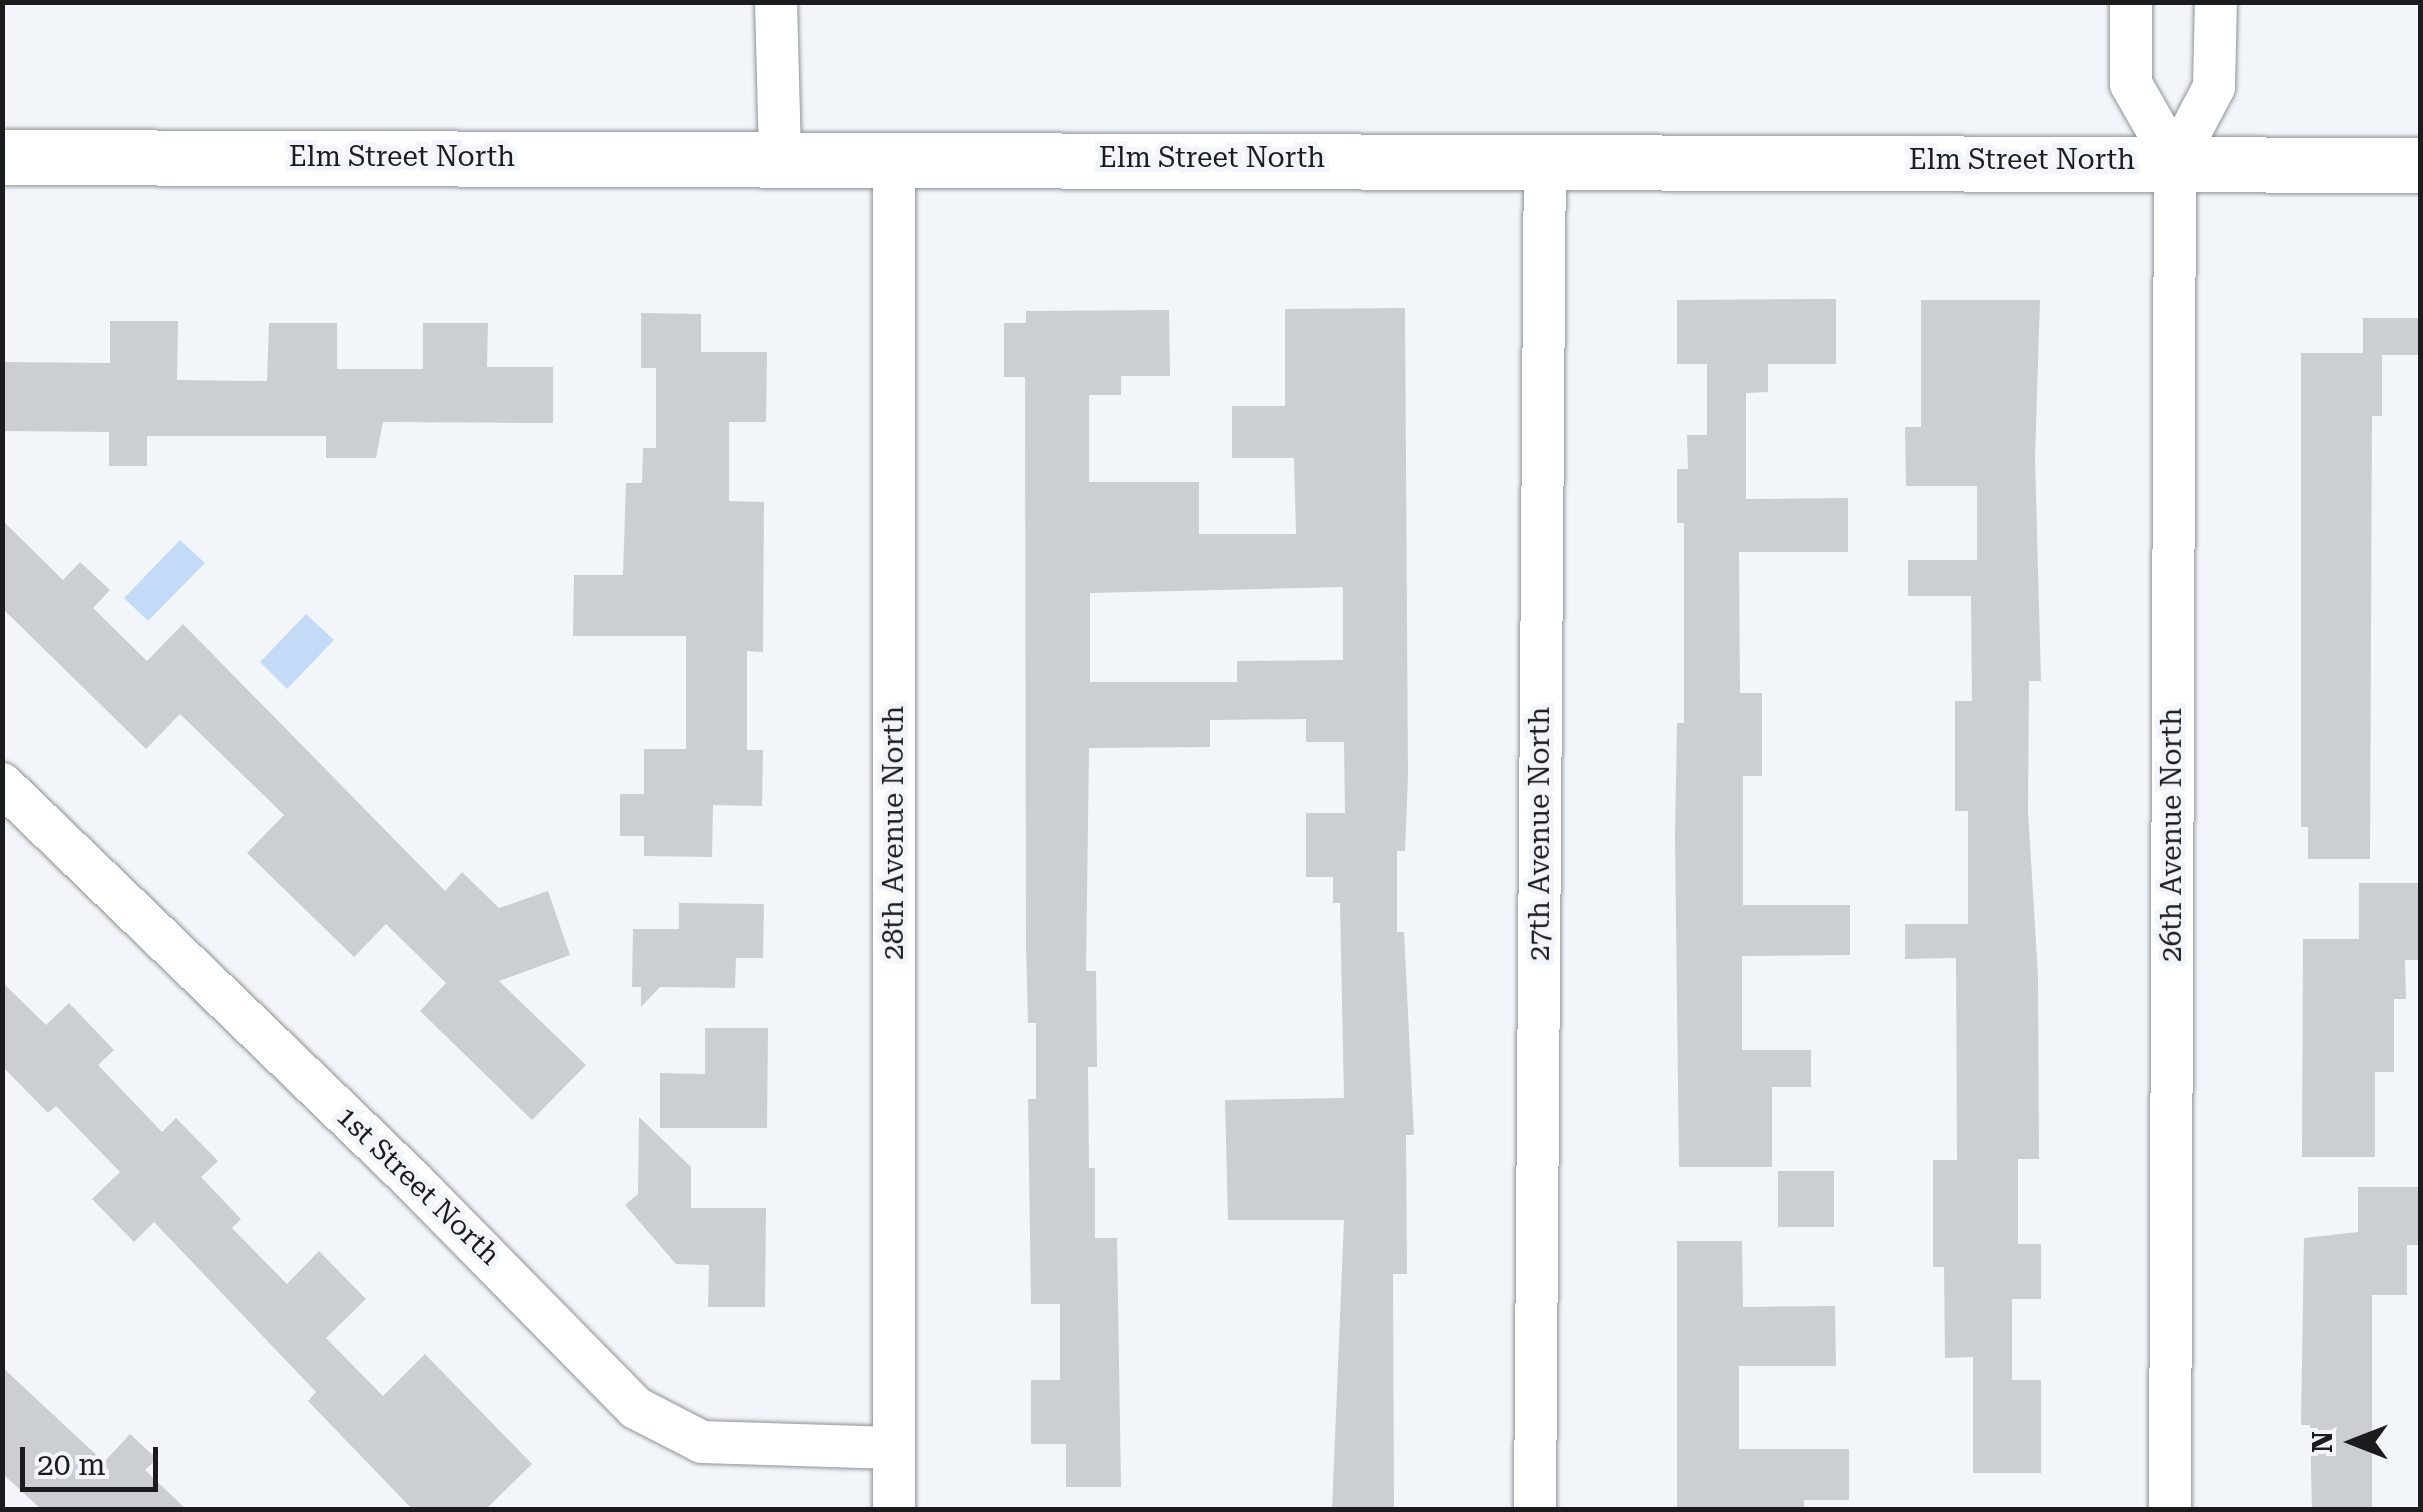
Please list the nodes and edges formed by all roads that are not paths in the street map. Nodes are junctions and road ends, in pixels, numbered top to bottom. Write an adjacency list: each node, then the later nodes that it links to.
1 (776, 2): 4 (street)
2 (2131, 2): 8 (street)
3 (2216, 2): 8 (street)
4 (780, 156): 5 (street, Elm Street North); 6 (street, Elm Street North)
5 (894, 156): 7 (street, Elm Street North); 11 (street, 28th Avenue North)
6 (2, 157)
7 (1545, 159): 8 (street, Elm Street North); 13 (street, 27th Avenue North)
8 (2175, 161): 9 (street, Elm Street North); 14 (street, 26th Avenue North)
9 (2420, 165)
10 (2, 784): 11 (street, 1st Street North)
11 (894, 1448): 12 (street, 28th Avenue North)
12 (894, 1510)
13 (1535, 1510)
14 (2170, 1510)

